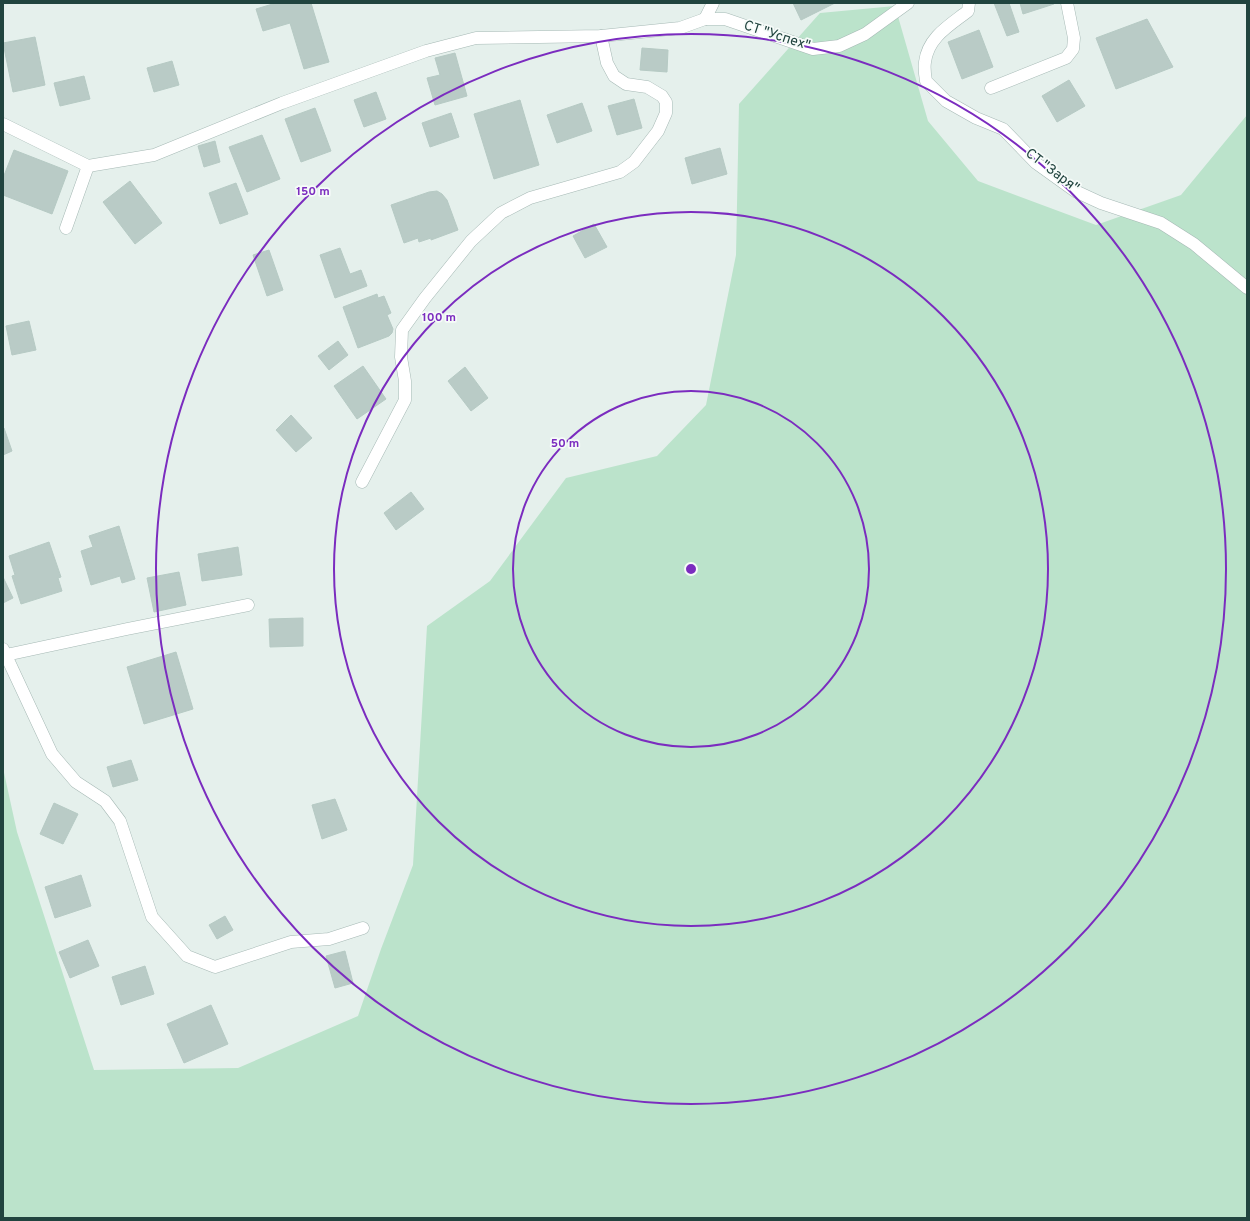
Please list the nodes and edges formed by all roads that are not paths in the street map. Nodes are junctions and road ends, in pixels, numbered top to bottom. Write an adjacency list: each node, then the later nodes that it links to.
1 (713, 3): 5 (street)
2 (908, 3): 5 (street, СТ "Успех")
3 (969, 3): 11 (street, СТ "Заря")
4 (1066, 3): 7 (street)
5 (704, 19): 6 (street, СТ "Успех")
6 (601, 36): 9 (street, СТ "Успех"); 12 (street)
7 (990, 88)
8 (3, 124): 9 (street)
9 (88, 166): 10 (street)
10 (66, 228)
11 (1247, 288)
12 (362, 482)
13 (248, 605): 14 (street)
14 (5, 652): 15 (street)
15 (363, 928)

